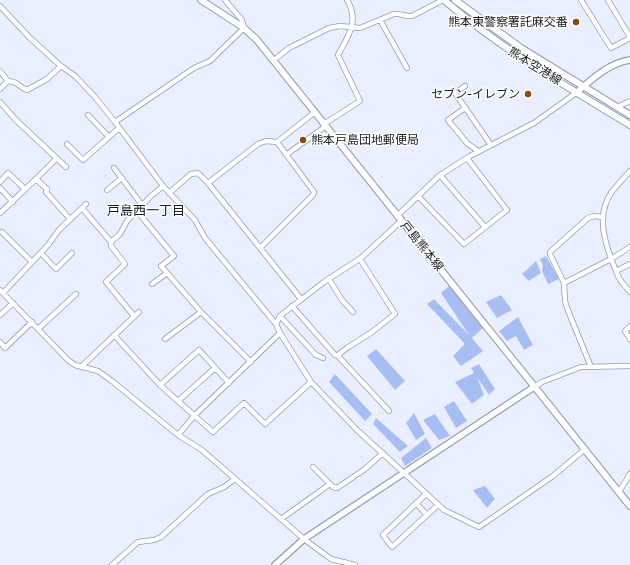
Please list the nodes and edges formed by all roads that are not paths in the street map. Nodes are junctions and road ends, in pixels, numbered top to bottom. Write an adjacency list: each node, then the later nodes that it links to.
1 (201, 0): 11 (main road, 戸島熊本線)
2 (225, 0): 11 (street)
3 (347, 0): 10 (street)
4 (444, 0): 9 (street); 22 (main road, 熊本空港線)
5 (455, 0): 20 (main road, 熊本空港線)
6 (581, 0): 12 (street)
7 (608, 0): 12 (street)
8 (0, 6): 15 (street)
9 (380, 20): 10 (street); 16 (street)
10 (352, 27): 13 (street); 31 (street)
11 (244, 28): 13 (main road, 戸島熊本線); 30 (street)
12 (630, 37)
13 (274, 60): 27 (main road, 戸島熊本線)
14 (630, 60): 20 (street)
15 (61, 66): 18 (street); 30 (street)
16 (407, 68)
17 (0, 71): 18 (street)
18 (8, 81): 21 (street)
19 (465, 86): 26 (street)
20 (583, 86): 22 (street); 25 (main road, 熊本空港線)
21 (0, 89)
22 (576, 93): 32 (main road, 熊本空港線); 37 (street)
23 (630, 101): 25 (street)
24 (0, 102): 40 (street)
25 (617, 107): 28 (main road, 熊本空港線)
26 (465, 108): 37 (street); 38 (street)
27 (315, 112): 31 (main road, 戸島熊本線); 35 (street)
28 (630, 115)
29 (88, 116): 34 (street)
30 (115, 122): 33 (street)
31 (325, 125): 39 (street); 62 (main road, 戸島熊本線)
32 (630, 125)
33 (119, 128): 34 (street); 50 (street)
34 (109, 137): 36 (street)
35 (277, 142): 39 (street); 49 (street)
36 (67, 144)
37 (491, 145): 38 (street)
38 (478, 152): 41 (street)
39 (286, 155): 70 (street)
40 (56, 158): 42 (street); 47 (street)
41 (467, 158): 45 (street); 66 (street)
42 (66, 167)
43 (114, 168): 46 (street)
44 (630, 171): 63 (street)
45 (440, 175): 55 (street); 66 (street)
46 (122, 178): 53 (street); 58 (street)
47 (36, 179): 52 (street); 64 (street)
48 (0, 182): 52 (street)
49 (208, 183): 54 (street); 70 (street)
50 (163, 186): 54 (street); 58 (street)
51 (0, 188): 56 (street)
52 (25, 189): 56 (street)
53 (106, 190)
54 (169, 193): 95 (street)
55 (418, 196): 62 (street); 66 (street)
56 (13, 202): 61 (street)
57 (86, 204): 59 (street)
58 (142, 205): 60 (street)
59 (82, 208): 64 (street); 68 (street)
60 (137, 211): 68 (street); 78 (street)
61 (0, 213)
62 (397, 216): 65 (main road, 戸島熊本線)
63 (603, 217): 73 (street); 80 (street)
64 (70, 219): 71 (street)
65 (401, 221): 74 (street); 113 (main road, 戸島熊本線)
66 (486, 227)
67 (2, 232): 75 (street)
68 (111, 242): 92 (street)
69 (630, 247): 73 (street)
70 (260, 248): 85 (street)
71 (41, 253): 72 (street); 75 (street)
72 (72, 253)
73 (611, 258): 77 (street); 80 (street)
74 (360, 259): 79 (street); 103 (street)
75 (32, 262): 82 (street)
76 (630, 264): 77 (street)
77 (616, 271): 83 (street)
78 (167, 273): 81 (street); 89 (street)
79 (329, 279): 85 (street); 90 (street)
80 (564, 283): 108 (street)
81 (152, 284)
82 (1, 291): 86 (street)
83 (630, 292)
84 (76, 294): 97 (street)
85 (301, 299): 87 (street)
86 (12, 303): 91 (street); 94 (street)
87 (292, 306): 93 (street); 103 (street)
88 (139, 312): 92 (street)
89 (201, 312): 100 (street); 105 (street)
90 (353, 312)
91 (0, 315)
92 (134, 316): 99 (street)
93 (280, 316): 95 (street); 104 (street)
94 (32, 322): 97 (street); 102 (street)
95 (276, 324): 98 (street)
96 (630, 326): 101 (street)
97 (38, 329): 107 (street)
98 (280, 333): 105 (street); 110 (street)
99 (114, 335): 107 (street); 112 (street)
100 (165, 339)
101 (630, 339)
102 (0, 342)
103 (339, 356): 115 (street)
104 (323, 358)
105 (251, 362): 111 (street)
106 (630, 366): 108 (street)
107 (81, 367): 117 (street)
108 (591, 367): 113 (street)
109 (215, 368): 111 (street); 112 (street); 114 (street)
110 (311, 382): 116 (street); 119 (street)
111 (229, 383): 116 (street)
112 (160, 385): 114 (street)
113 (534, 387): 118 (main road, 戸島熊本線); 121 (street)
114 (178, 401): 116 (street)
115 (389, 411)
116 (195, 415): 117 (street)
117 (178, 435): 123 (street)
118 (585, 449): 125 (main road, 戸島熊本線); 128 (street)
119 (383, 453): 121 (street); 124 (street)
120 (313, 467): 124 (street)
121 (404, 473): 126 (street); 132 (street)
122 (630, 474): 125 (street)
123 (235, 479): 131 (street); 133 (street)
124 (330, 484): 131 (street)
125 (619, 492): 129 (main road, 戸島熊本線)
126 (426, 494): 127 (street); 128 (street)
127 (416, 504): 130 (street); 130 (street)
128 (438, 505): 130 (street)
129 (630, 506)
130 (427, 516)
131 (281, 519): 132 (street)
132 (304, 539): 134 (street); 135 (street)
133 (112, 565)
134 (275, 565)
135 (355, 565)

